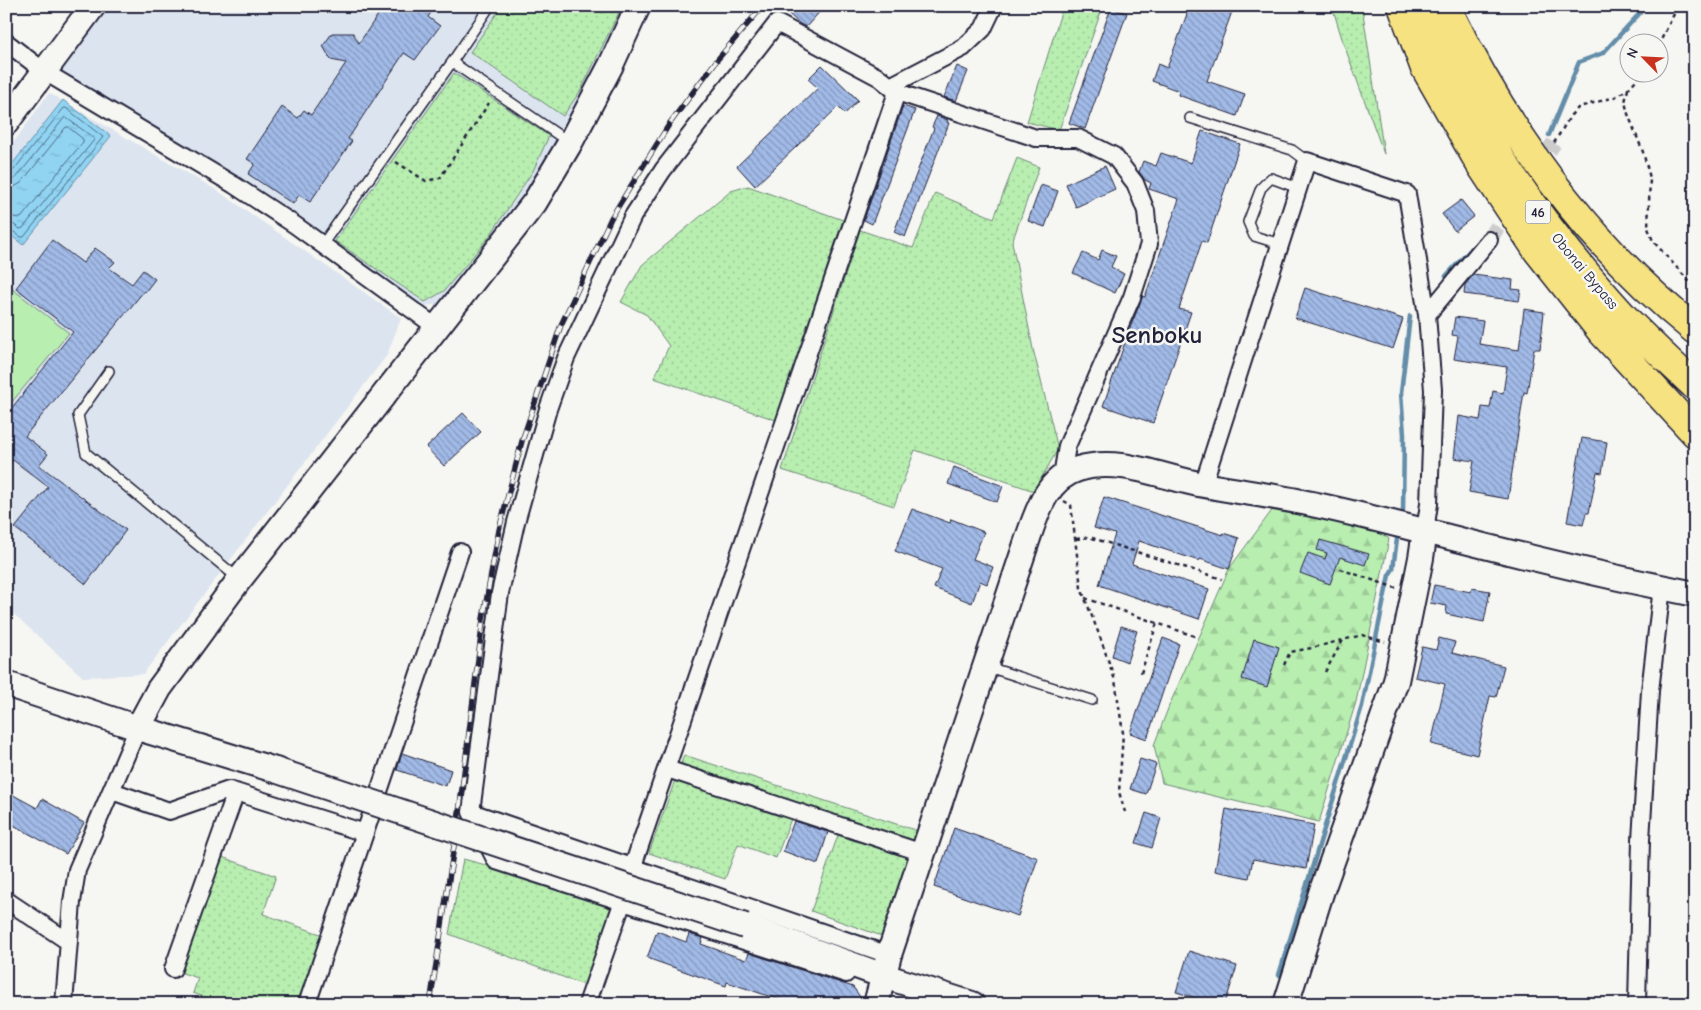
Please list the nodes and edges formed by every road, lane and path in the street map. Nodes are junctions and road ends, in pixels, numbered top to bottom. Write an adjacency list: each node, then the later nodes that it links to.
1 (93, 6): 12 (street)
2 (490, 6): 11 (lane)
3 (638, 6): 19 (street)
4 (994, 6): 14 (street)
5 (1402, 6): 33 (highway)
6 (1430, 6): 32 (highway, Obonai Bypass / 46)
7 (1446, 6): 30 (highway)
8 (1678, 6): 9 (path)
9 (1665, 32)
10 (6, 42): 12 (street)
11 (452, 62): 16 (lane); 21 (lane)
12 (46, 72): 18 (street); 26 (street)
13 (1634, 82): 15 (path)
14 (893, 89): 34 (street); 57 (street); 60 (street)
15 (1628, 89): 20 (path); 27 (path)
16 (495, 93): 19 (lane); 21 (path)
17 (1190, 118): 22 (lane)
18 (6, 123)
19 (570, 143): 29 (street)
20 (1554, 143)
21 (386, 155): 26 (lane)
22 (1307, 161): 23 (street); 28 (street)
23 (1298, 188): 25 (street); 25 (lane)
24 (1489, 240): 28 (street)
25 (1280, 244): 35 (street)
26 (322, 245): 29 (street)
27 (1695, 288)
28 (1427, 316): 36 (street)
29 (436, 328): 41 (street)
30 (1695, 330)
31 (109, 371): 41 (lane)
32 (1695, 386)
33 (1695, 433)
34 (1055, 484): 35 (street); 37 (path); 51 (street)
35 (1203, 485): 36 (street)
36 (1425, 531): 42 (street); 74 (street)
37 (1076, 539): 40 (path); 45 (path)
38 (460, 552): 62 (street)
39 (1340, 569): 43 (path)
40 (1222, 579)
41 (239, 580): 56 (street)
42 (1662, 587): 44 (street); 75 (street)
43 (1400, 590)
44 (1695, 594)
45 (1085, 598): 46 (path); 61 (path)
46 (1157, 623): 47 (path); 53 (path)
47 (1197, 637)
48 (1343, 640): 49 (path); 50 (path); 52 (path)
49 (1386, 643)
50 (1284, 665)
51 (985, 666): 55 (lane); 63 (street)
52 (1325, 672)
53 (1141, 673)
54 (6, 684): 56 (street)
55 (1092, 700)
56 (138, 728): 58 (street); 69 (street, bridge)
57 (667, 769): 63 (street); 64 (street)
58 (112, 791): 59 (street); 67 (street)
59 (236, 792): 62 (street); 68 (street)
60 (471, 812): 64 (street); 66 (street)
61 (1125, 812)
62 (365, 833): 71 (street)
63 (923, 854): 69 (street)
64 (633, 866): 69 (street)
65 (6, 900): 67 (street)
66 (623, 901): 69 (street); 72 (street)
67 (69, 942): 70 (street)
68 (173, 969)
69 (883, 980): 73 (street)
70 (64, 1004)
71 (307, 1004)
72 (587, 1004)
73 (972, 1004)
74 (1286, 1004)
75 (1637, 1004)

